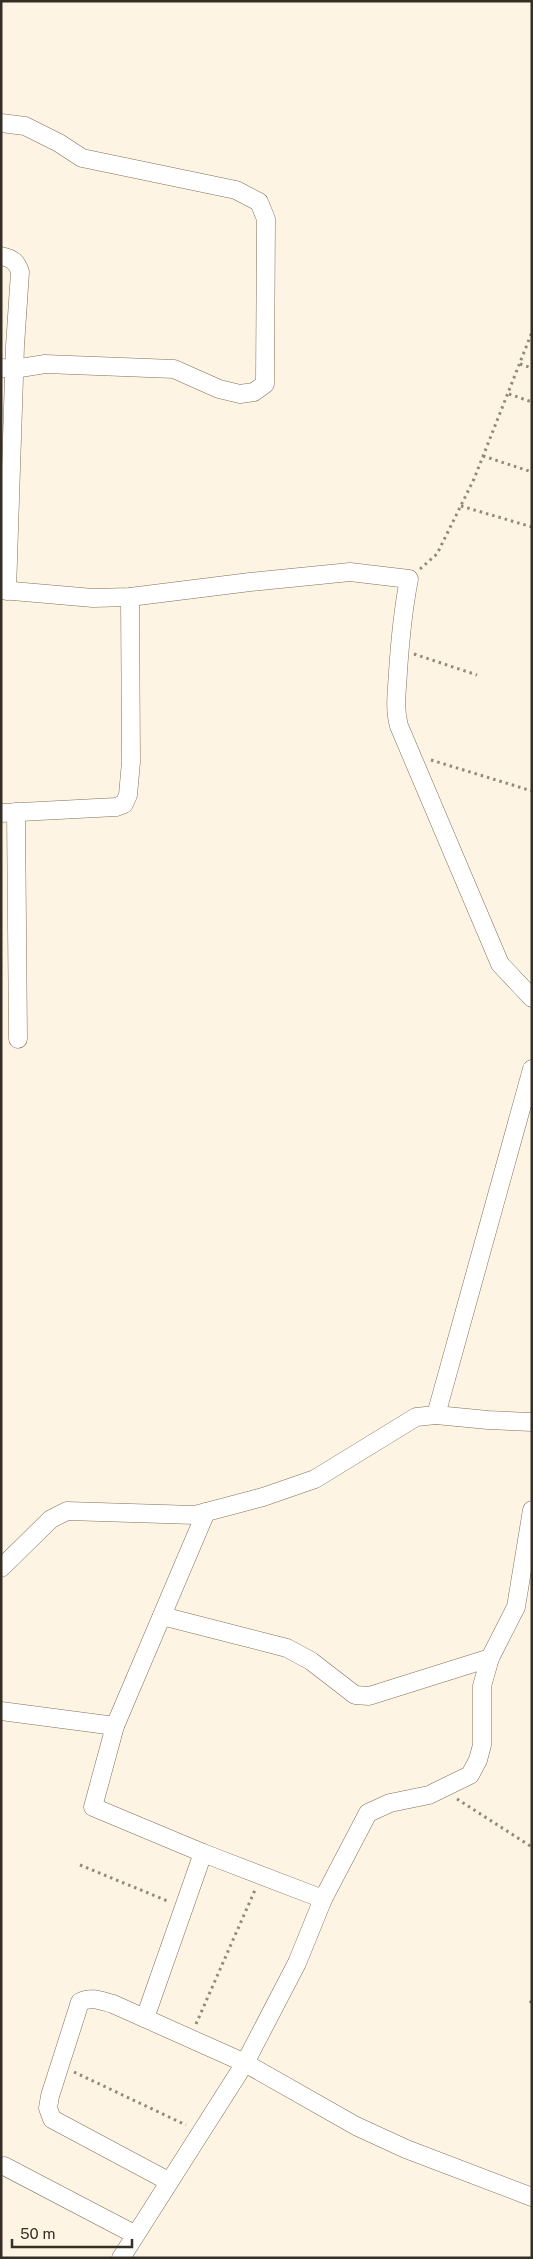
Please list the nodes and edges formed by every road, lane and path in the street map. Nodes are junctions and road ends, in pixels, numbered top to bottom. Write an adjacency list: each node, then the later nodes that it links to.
1 (1, 123): 6 (street)
2 (1, 256): 6 (street)
3 (532, 332): 4 (path)
4 (520, 364): 5 (path); 7 (path)
5 (532, 368)
6 (8, 369): 14 (street)
7 (509, 394): 8 (path); 9 (path)
8 (532, 402)
9 (483, 456): 10 (path); 11 (path)
10 (532, 472)
11 (461, 506): 12 (path); 13 (path)
12 (532, 527)
13 (408, 579): 15 (street); 16 (street)
14 (4, 590): 15 (street)
15 (130, 597): 20 (street)
16 (400, 649): 17 (path); 18 (street)
17 (477, 675)
18 (411, 754): 19 (path); 21 (street)
19 (532, 791)
20 (9, 812): 22 (street)
21 (532, 998)
22 (18, 1038)
23 (532, 1069): 24 (street)
24 (436, 1415): 25 (street); 27 (street)
25 (532, 1422)
26 (532, 1510): 30 (street)
27 (206, 1512): 28 (street); 29 (street)
28 (1, 1568)
29 (162, 1616): 30 (street); 32 (street)
30 (490, 1658): 33 (street)
31 (1, 1711): 32 (street)
32 (115, 1726): 35 (street)
33 (442, 1790): 34 (path); 38 (street)
34 (532, 1847)
35 (204, 1853): 37 (street); 39 (street)
36 (80, 1865): 39 (path)
37 (261, 1876): 38 (street); 41 (path)
38 (324, 1899): 42 (street)
39 (184, 1908): 40 (street)
40 (145, 2018): 41 (street); 43 (street)
41 (189, 2038): 42 (street)
42 (245, 2063): 44 (street); 47 (street)
43 (60, 2065): 44 (path); 46 (street)
44 (200, 2132): 46 (street)
45 (4, 2166): 48 (street)
46 (168, 2181): 48 (street)
47 (532, 2197)
48 (134, 2234): 49 (street)
49 (121, 2258)

